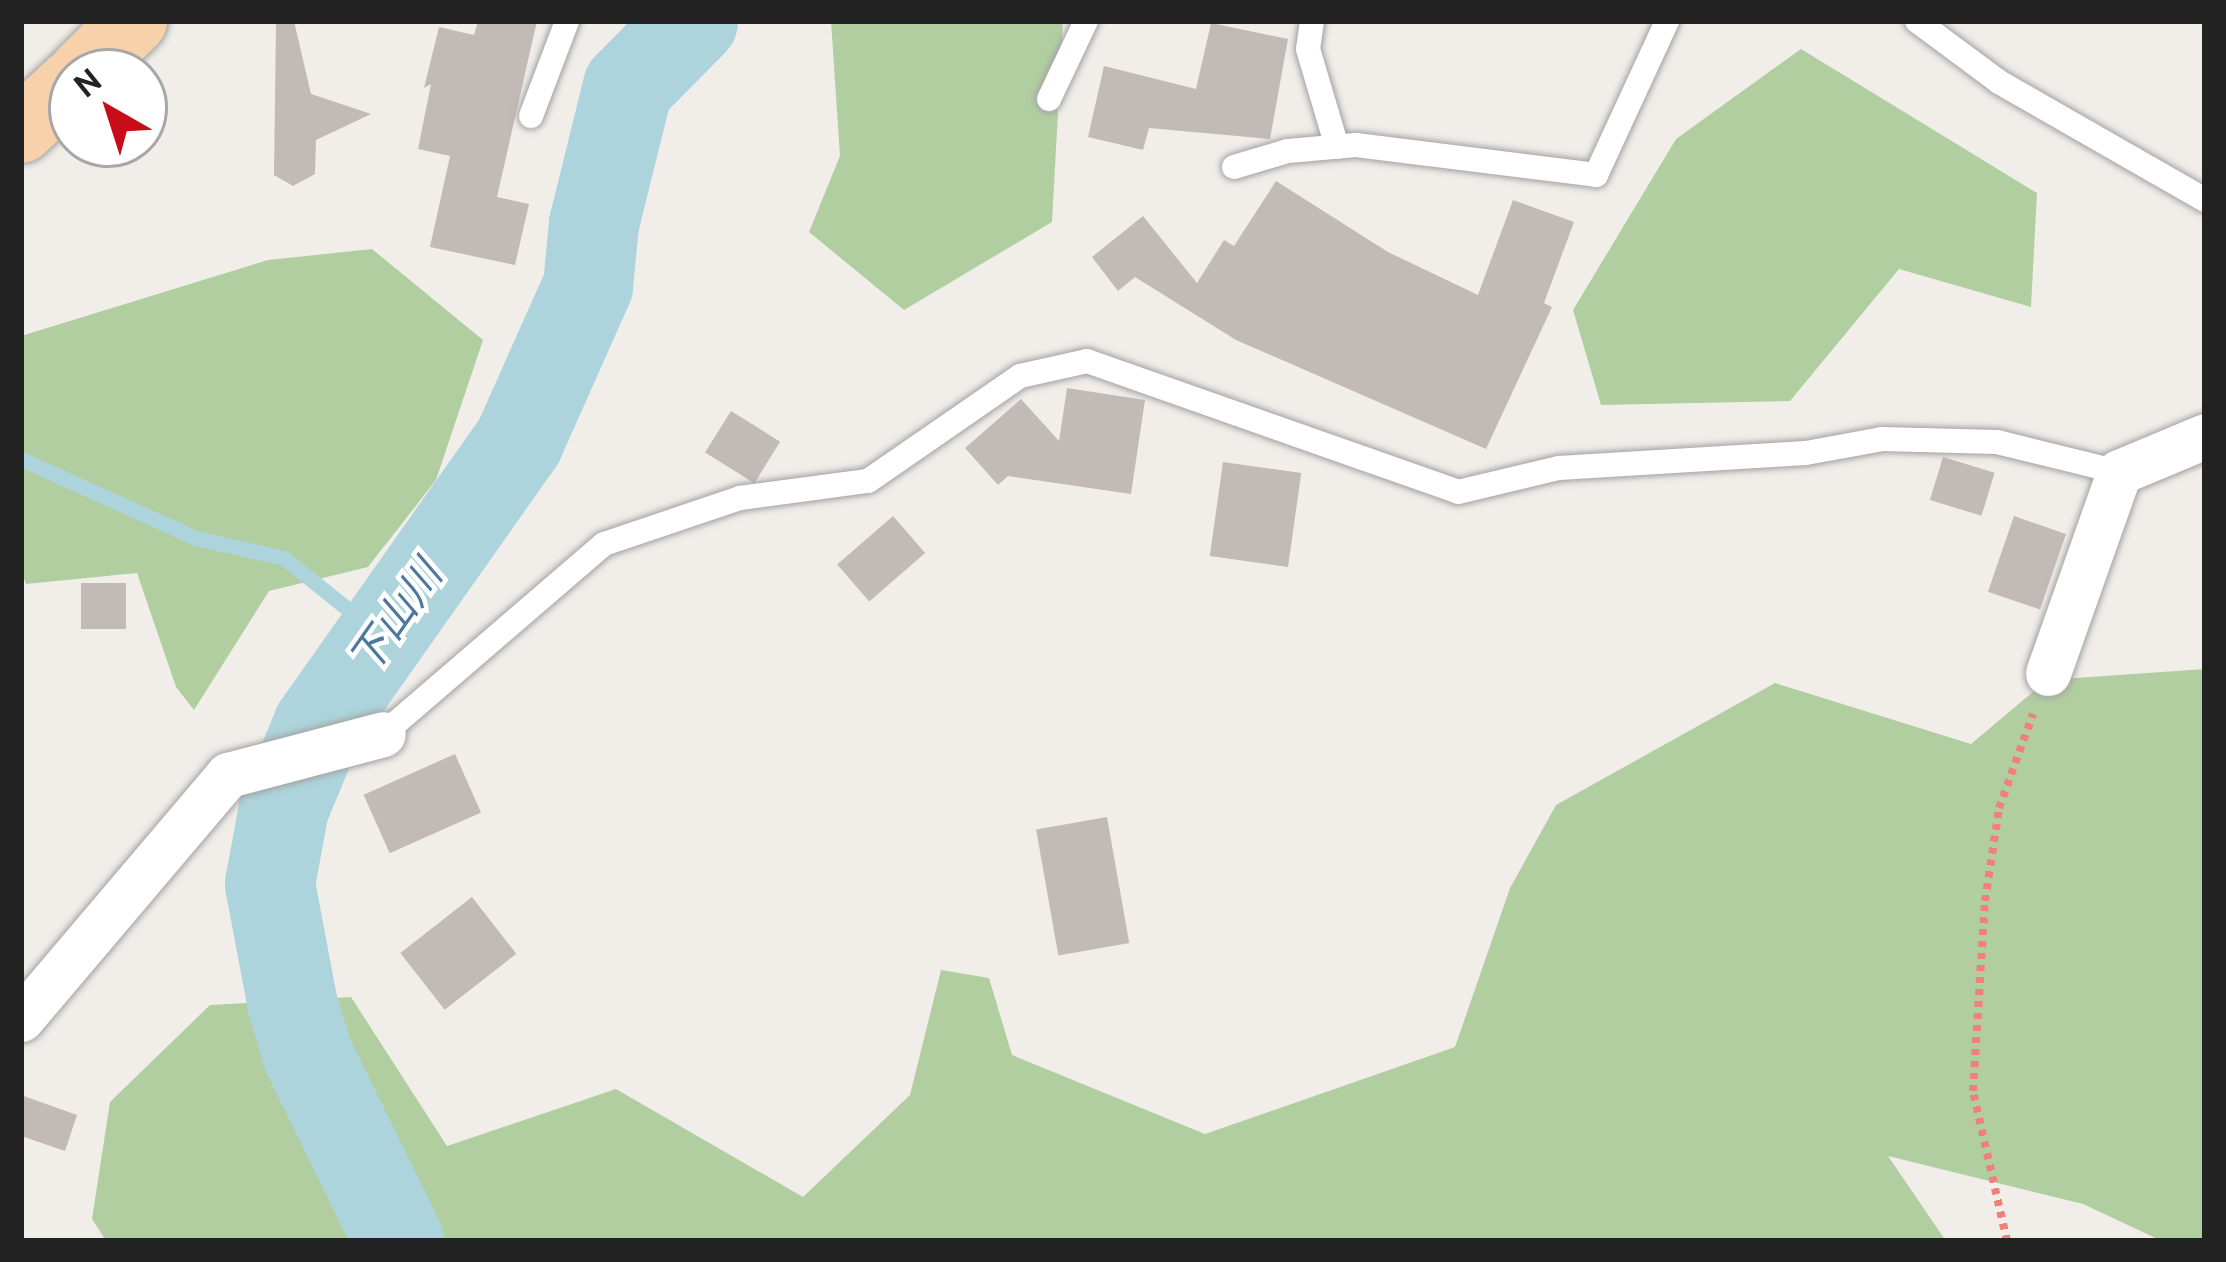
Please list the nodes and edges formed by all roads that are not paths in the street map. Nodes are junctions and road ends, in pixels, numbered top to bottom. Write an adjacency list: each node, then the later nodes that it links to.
1 (134, 21): 7 (main road)
2 (567, 21): 10 (lane)
3 (1086, 21): 8 (lane)
4 (1312, 21): 12 (lane)
5 (1666, 21): 12 (lane)
6 (1917, 21): 14 (lane)
7 (106, 48)
8 (1049, 99)
9 (48, 105): 11 (main road)
10 (531, 116)
11 (21, 130)
12 (1337, 147): 13 (lane)
13 (1234, 167)
14 (2205, 200)
15 (2205, 436): 16 (street)
16 (2119, 472): 17 (street); 18 (lane)
17 (2048, 673)
18 (383, 734): 19 (street)
19 (21, 1019)

